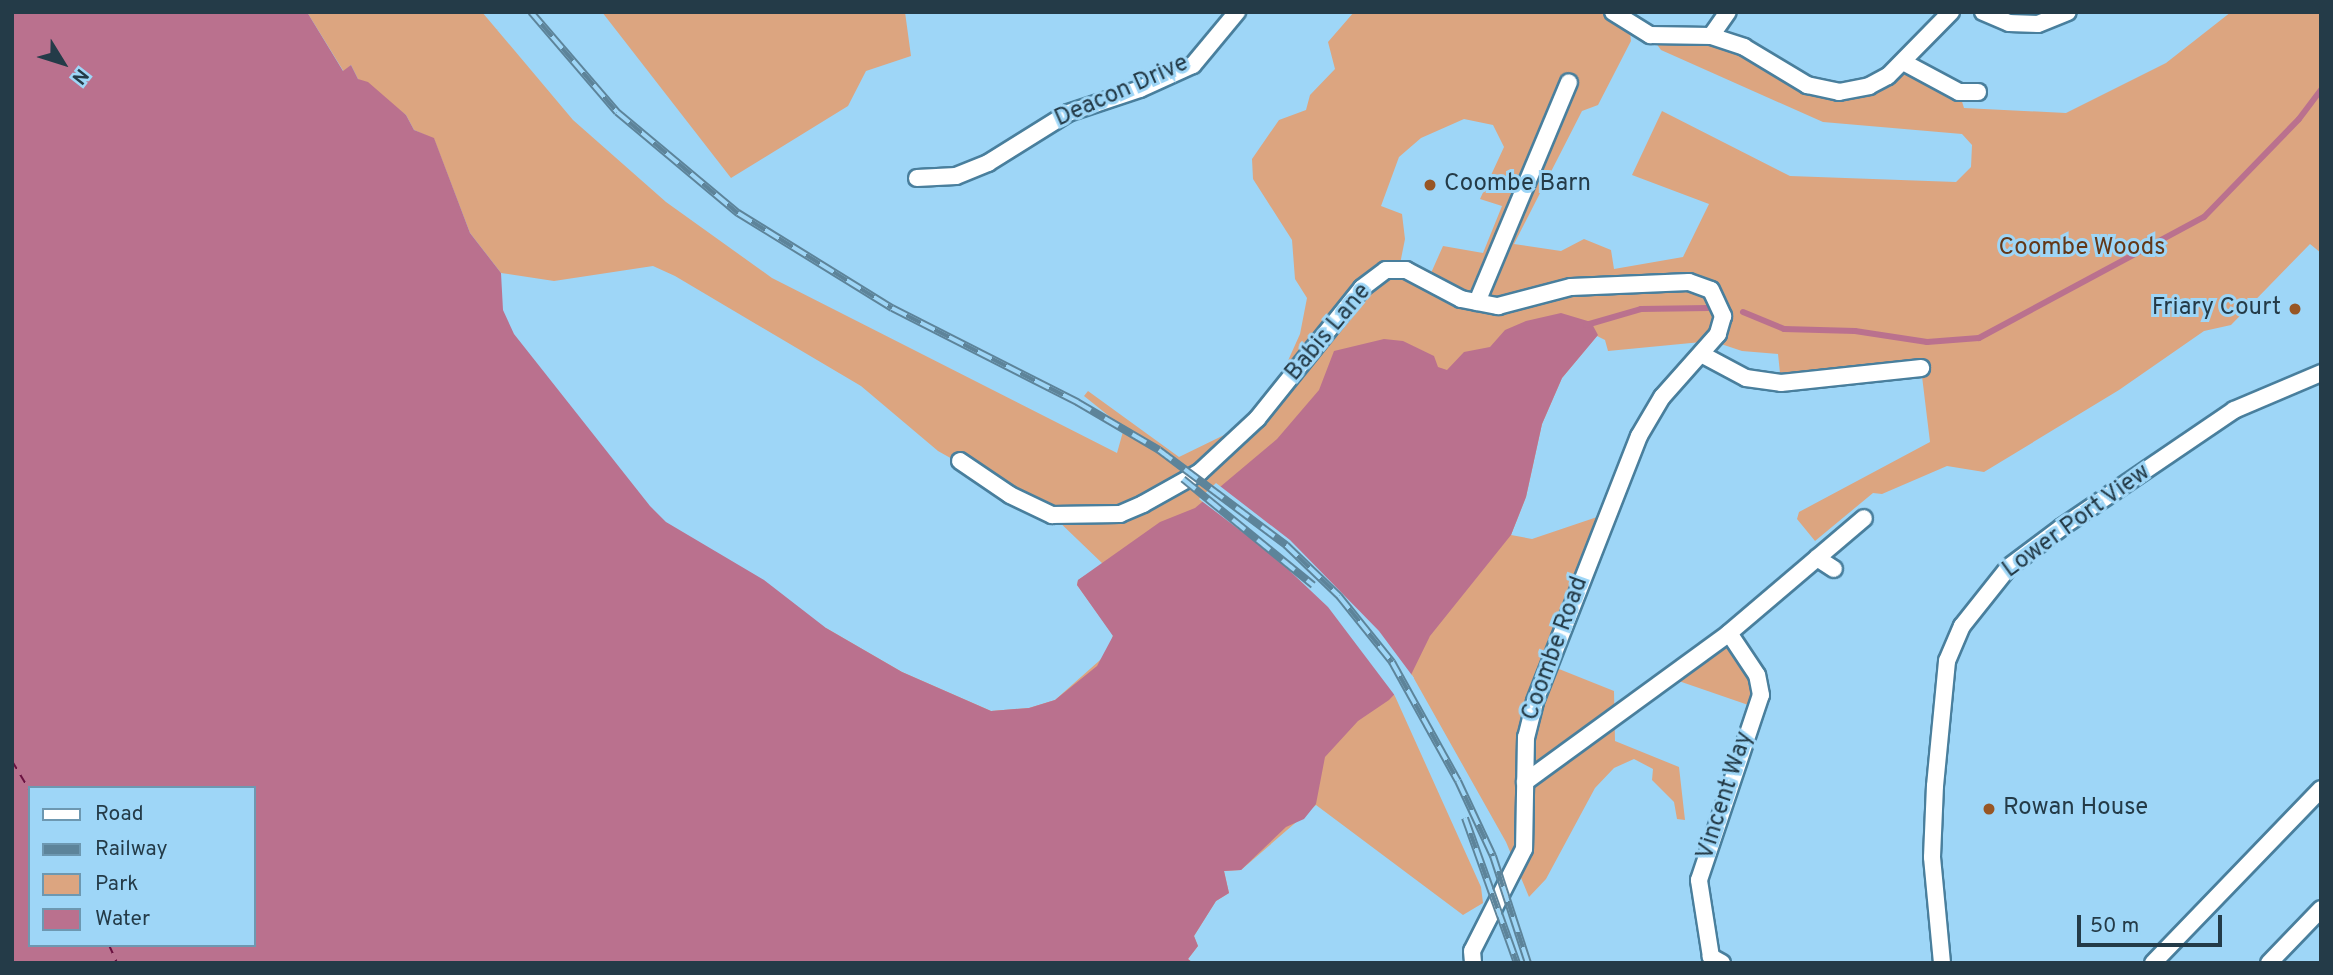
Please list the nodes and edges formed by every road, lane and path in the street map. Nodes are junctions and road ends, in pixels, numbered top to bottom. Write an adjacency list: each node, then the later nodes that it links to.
1 (1237, 12): 11 (street, Deacon Drive)
2 (1613, 12): 7 (street)
3 (1728, 12): 7 (street)
4 (1951, 12): 8 (street)
5 (1983, 12): 6 (street)
6 (2068, 12)
7 (1711, 36): 8 (street)
8 (1905, 63): 10 (street)
9 (1569, 82): 12 (street)
10 (1978, 92)
11 (917, 178)
12 (1476, 302): 13 (street, Babis Lane); 16 (street, Babis Lane)
13 (1701, 354): 14 (street); 21 (street, Coombe Road)
14 (1921, 368)
15 (2321, 373): 26 (street, Lower Port View)
16 (960, 461)
17 (1864, 518): 18 (street)
18 (1817, 558): 19 (street); 20 (street)
19 (1834, 569)
20 (1729, 633): 21 (street); 25 (street, Vincent Way)
21 (1525, 782): 24 (street, Coombe Road)
22 (2321, 789): 27 (street)
23 (2321, 909): 28 (street)
24 (1473, 963)
25 (1721, 963)
26 (1942, 963)
27 (2153, 963)
28 (2269, 963)

